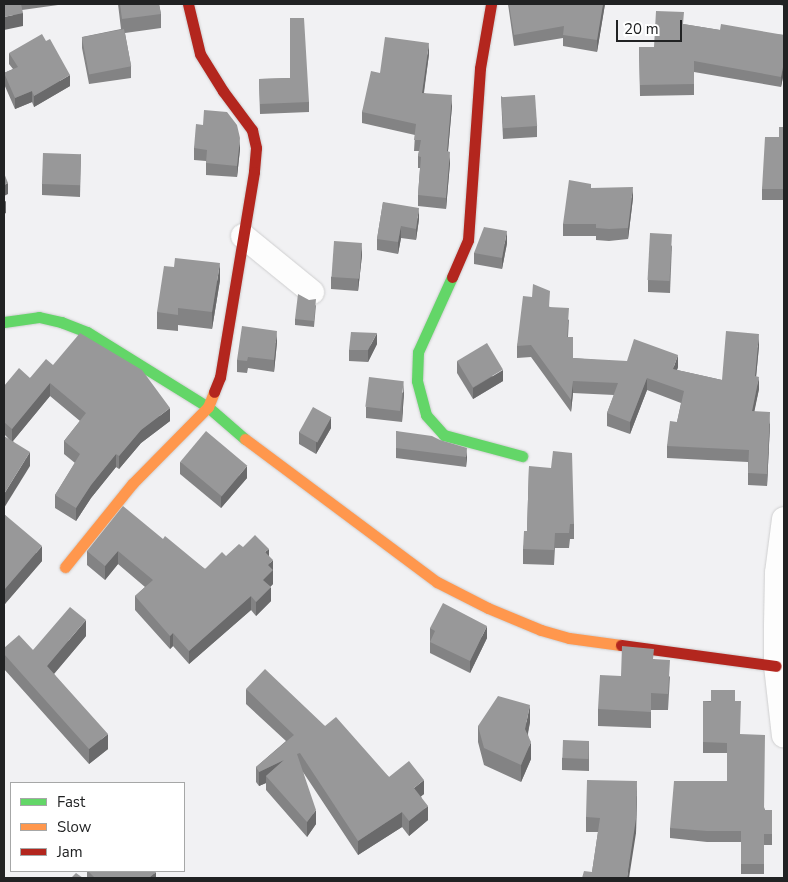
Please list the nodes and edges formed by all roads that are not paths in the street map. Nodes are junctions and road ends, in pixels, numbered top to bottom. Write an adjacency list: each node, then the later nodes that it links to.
1 (188, 4): 3 (street)
2 (491, 4): 7 (street)
3 (243, 236): 4 (street); 6 (street)
4 (312, 292)
5 (4, 322): 6 (street)
6 (208, 407): 9 (street); 11 (street)
7 (522, 456)
8 (784, 519): 10 (street)
9 (65, 567)
10 (781, 574): 11 (street)
11 (776, 666): 12 (street)
12 (784, 736)

